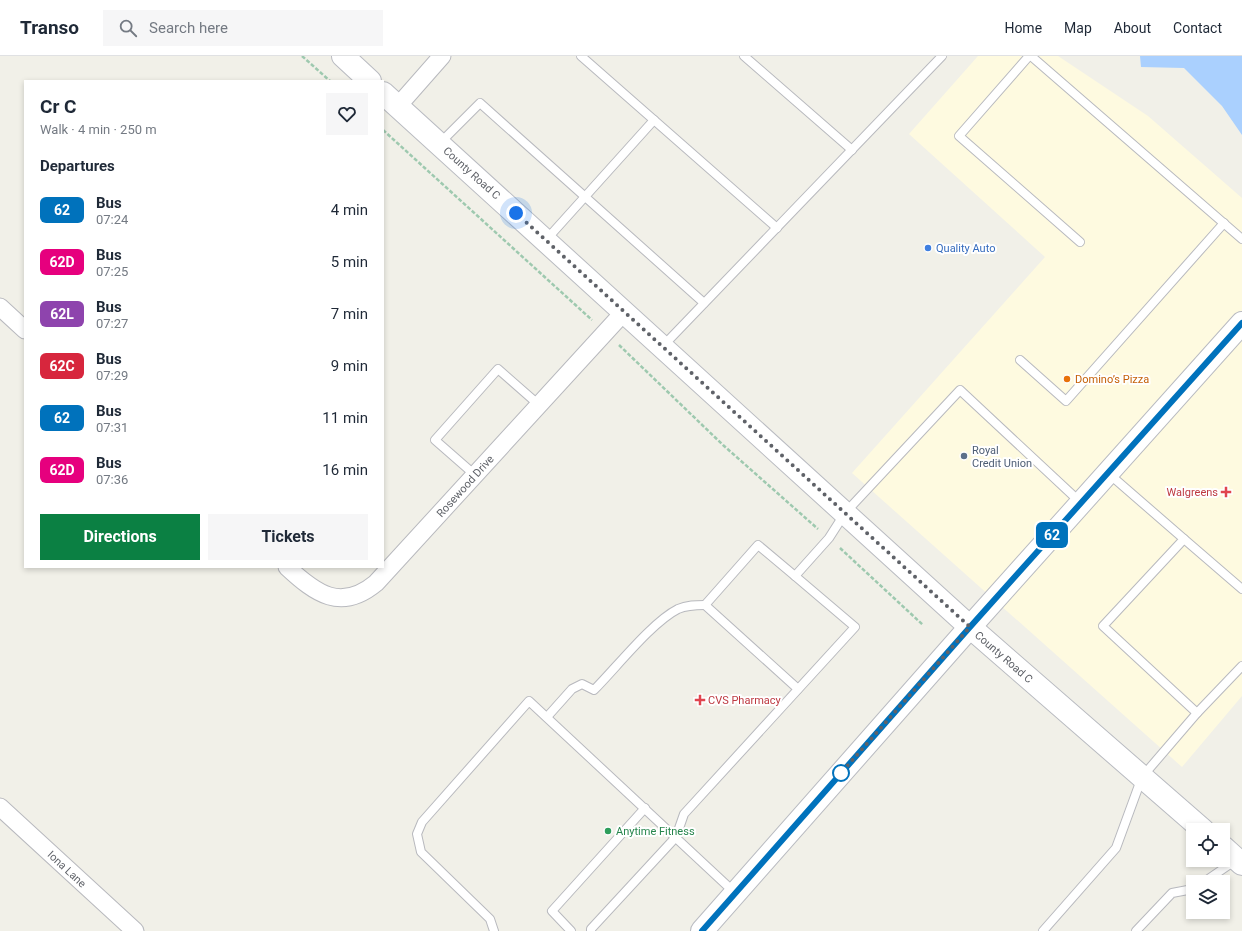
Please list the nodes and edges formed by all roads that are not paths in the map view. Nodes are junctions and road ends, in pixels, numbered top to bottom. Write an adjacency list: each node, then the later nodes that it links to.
1 (343, 56): 7 (main road)
2 (442, 56): 8 (street)
3 (580, 56): 9 (lane)
4 (744, 56): 11 (lane)
5 (942, 56): 11 (lane)
6 (1030, 56): 13 (lane); 17 (lane)
7 (369, 80)
8 (390, 99): 10 (main road, County Road C)
9 (654, 120): 12 (lane); 14 (lane)
10 (439, 144): 12 (lane); 16 (main road, County Road C)
11 (852, 150): 14 (lane)
12 (584, 196): 16 (lane); 18 (lane)
13 (1224, 223): 15 (lane); 24 (lane)
14 (777, 228): 18 (lane)
15 (1242, 239)
16 (545, 240): 20 (main road, County Road C)
17 (1080, 242)
18 (704, 303): 23 (lane)
19 (0, 307): 22 (street)
20 (624, 312): 23 (main road, County Road C); 25 (street, Rosewood Drive)
21 (1242, 323): 26 (main road)
22 (24, 329)
23 (663, 347): 29 (main road, County Road C)
24 (1020, 360)
25 (539, 405): 27 (street, Rosewood Drive); 27 (lane)
26 (1108, 473): 28 (main road); 30 (lane)
27 (474, 475): 31 (street, Rosewood Drive)
28 (1081, 502): 29 (lane); 35 (main road)
29 (845, 512): 32 (lane); 35 (main road, County Road C)
30 (1184, 539): 33 (lane); 38 (lane)
31 (288, 568)
32 (795, 576): 34 (lane); 37 (lane)
33 (1242, 589)
34 (705, 605): 37 (lane); 39 (lane)
35 (970, 627): 40 (main road, County Road C); 48 (main road)
36 (1242, 666): 38 (lane)
37 (798, 689): 44 (lane)
38 (1197, 713): 40 (lane)
39 (547, 717): 42 (lane); 50 (lane)
40 (1142, 777): 43 (main road, County Road C); 54 (lane)
41 (0, 807): 49 (street, Iona Lane)
42 (645, 808): 44 (lane); 51 (lane)
43 (1195, 823)
44 (676, 837): 48 (lane); 52 (lane)
45 (1234, 857): 46 (lane)
46 (1212, 875)
47 (1186, 890): 55 (lane)
48 (736, 893): 53 (main road)
49 (135, 931)
50 (494, 931)
51 (571, 931)
52 (591, 931)
53 (702, 931)
54 (1043, 931)
55 (1136, 931)

